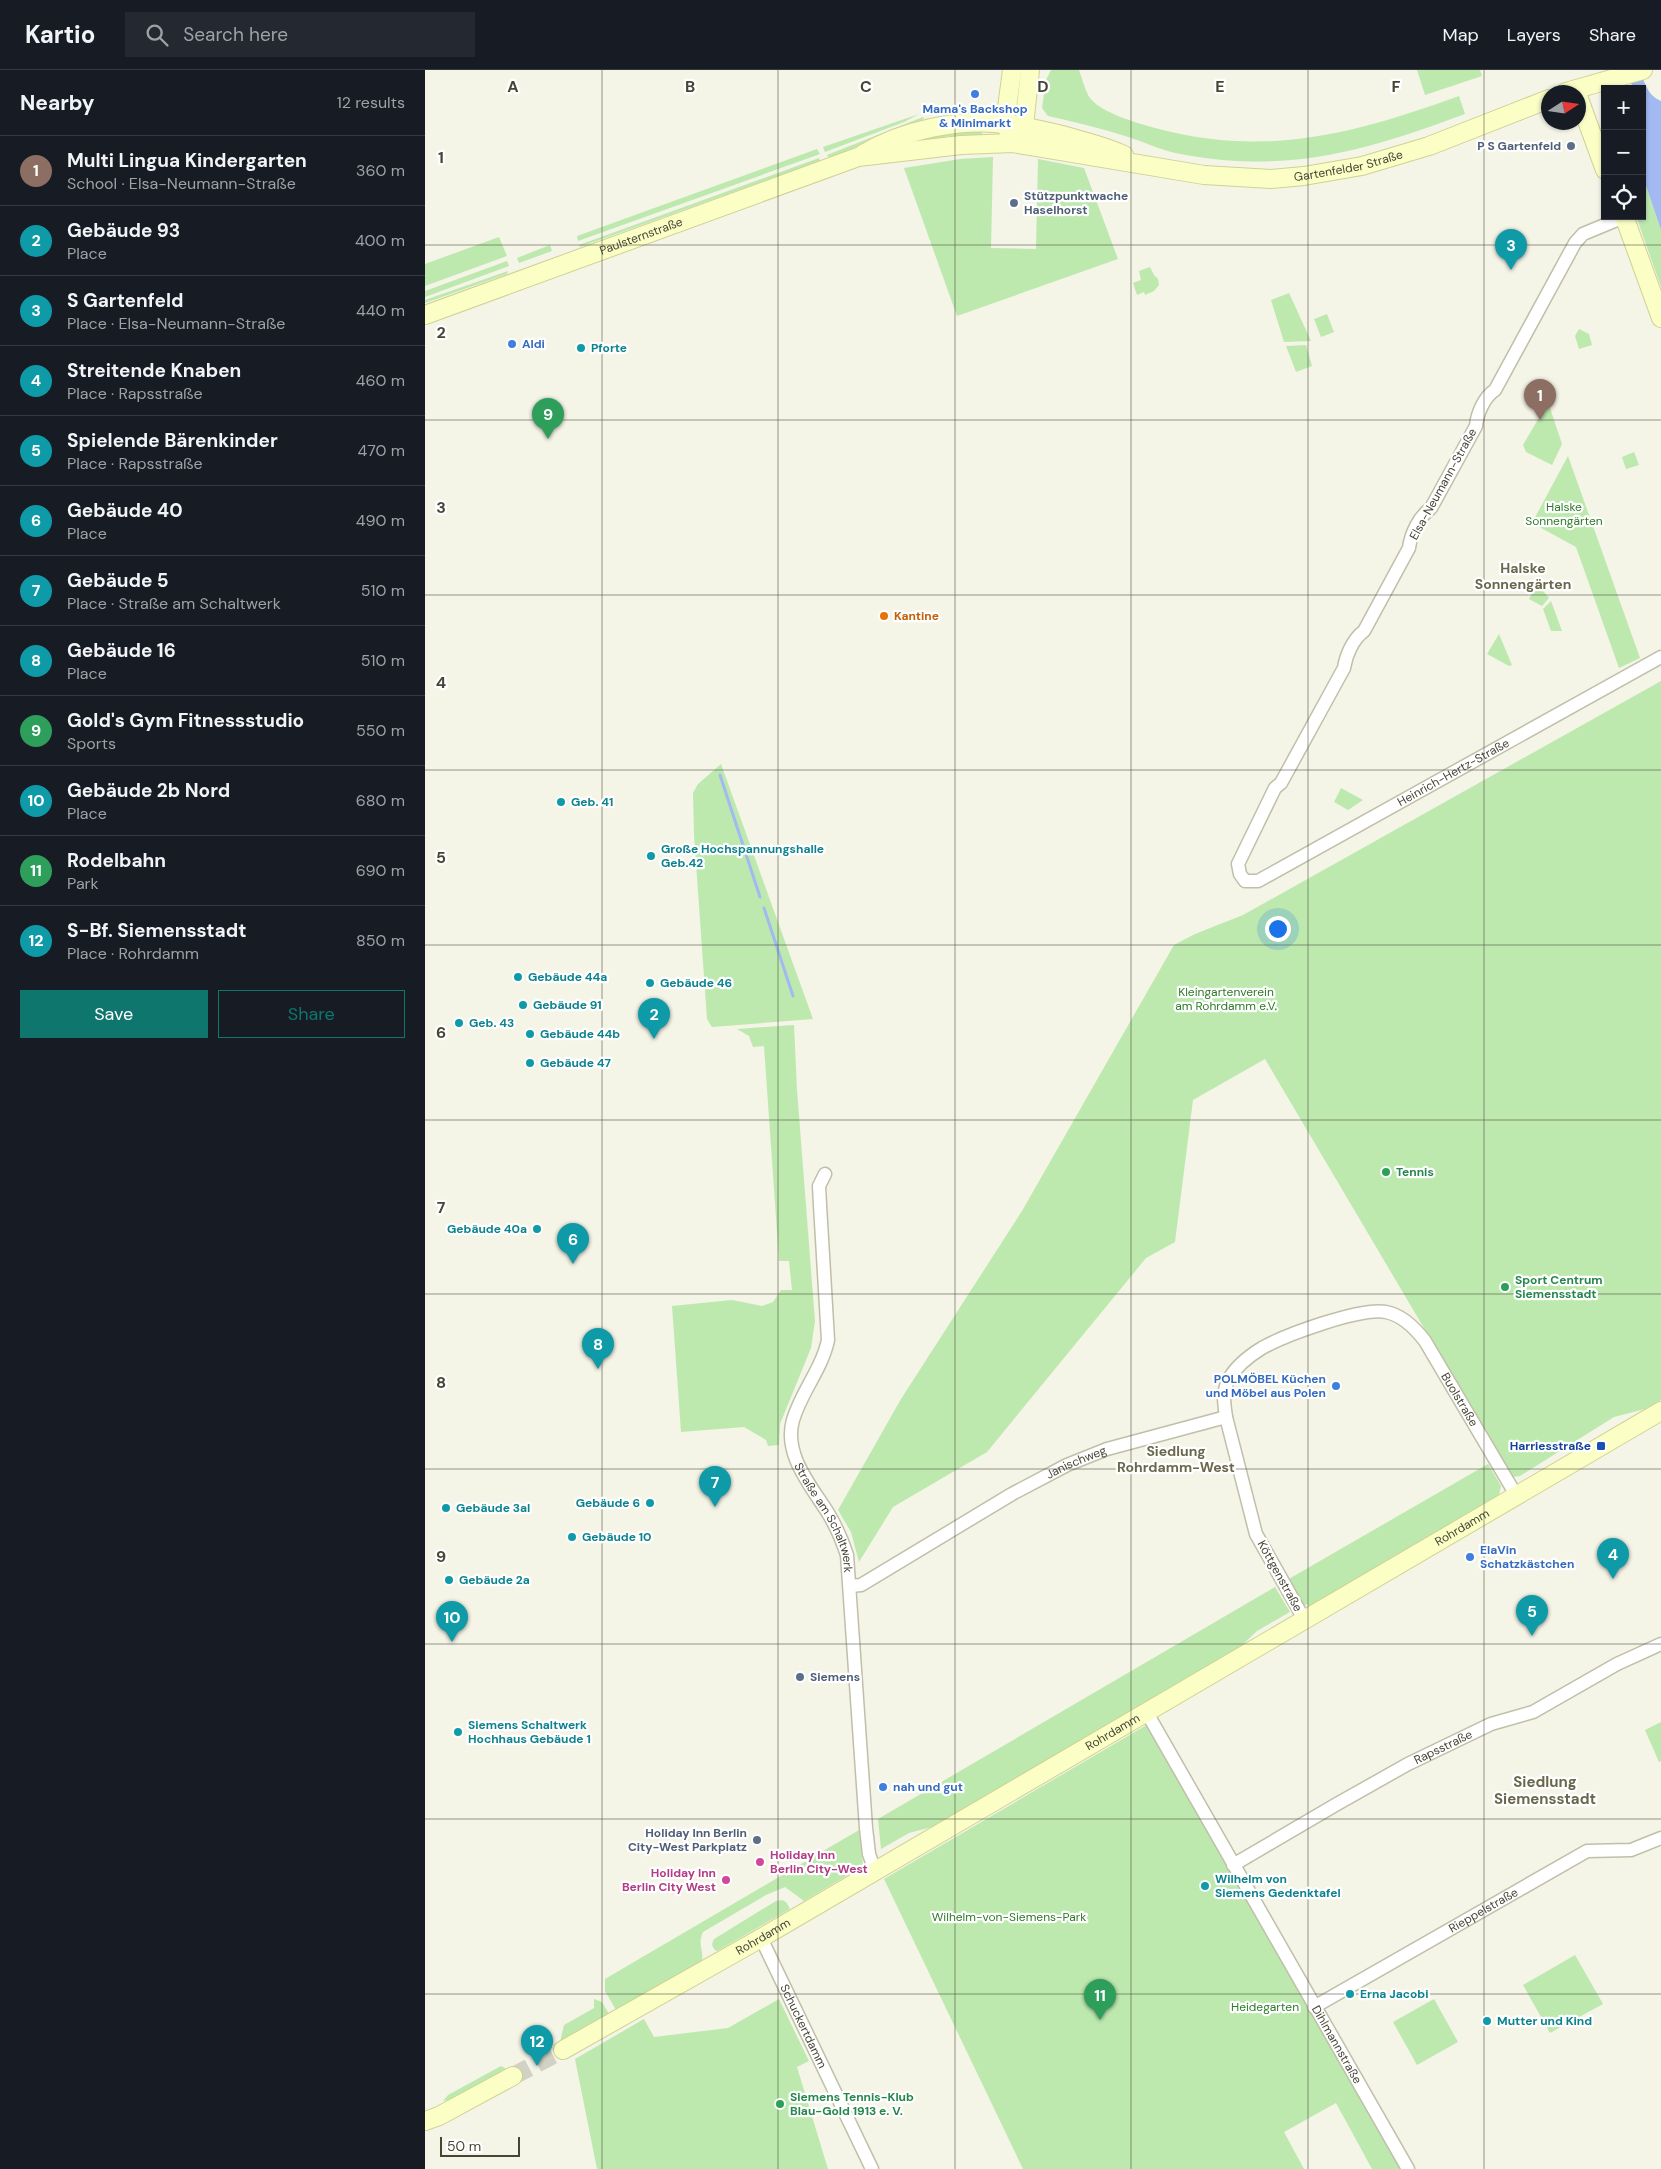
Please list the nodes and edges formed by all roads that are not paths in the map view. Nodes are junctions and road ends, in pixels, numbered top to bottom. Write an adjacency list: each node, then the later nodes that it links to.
1 (1012, 70): 6 (main road)
2 (1030, 70): 8 (main road)
3 (1643, 70): 4 (main road)
4 (1586, 88)
5 (1541, 102): 12 (main road, Gartenfelder Straße)
6 (1005, 123): 8 (main road, Gartenfelder Straße); 9 (main road); 10 (main road, Paulsternstraße)
7 (1586, 123): 11 (main road)
8 (1024, 126): 9 (main road); 12 (main road, Gartenfelder Straße)
9 (1013, 143): 10 (main road, Paulsternstraße); 12 (main road, Gartenfelder Straße)
10 (858, 157): 15 (main road, Paulsternstraße)
11 (1601, 160)
12 (1140, 164)
13 (1615, 220): 18 (street, Elsa-Neumann-Straße)
14 (1625, 220): 16 (main road)
15 (425, 315)
16 (1661, 318)
17 (1661, 657): 18 (street, Heinrich-Hertz-Straße)
18 (1245, 881)
19 (825, 1174): 23 (street, Straße am Schaltwerk)
20 (1660, 1415): 22 (main road, Rohrdamm)
21 (1226, 1417): 22 (street, Buolstraße); 23 (street, Janischweg); 24 (street, Köttgenstraße)
22 (1516, 1495): 24 (main road, Rohrdamm)
23 (850, 1586): 29 (street, Straße am Schaltwerk)
24 (1304, 1619): 26 (main road, Rohrdamm)
25 (1661, 1644): 28 (street, Rapsstraße)
26 (1147, 1713): 28 (street, Dihlmannstraße); 29 (main road, Rohrdamm)
27 (1661, 1838): 31 (street, Rieppelstraße)
28 (1233, 1865): 31 (street, Dihlmannstraße)
29 (875, 1870): 30 (main road, Rohrdamm)
30 (761, 1938): 32 (main road, Rohrdamm); 35 (street, Schuckertdamm)
31 (1314, 2007): 36 (street, Dihlmannstraße)
32 (563, 2050)
33 (513, 2076): 34 (main road)
34 (425, 2122)
35 (871, 2169)
36 (1408, 2169)

